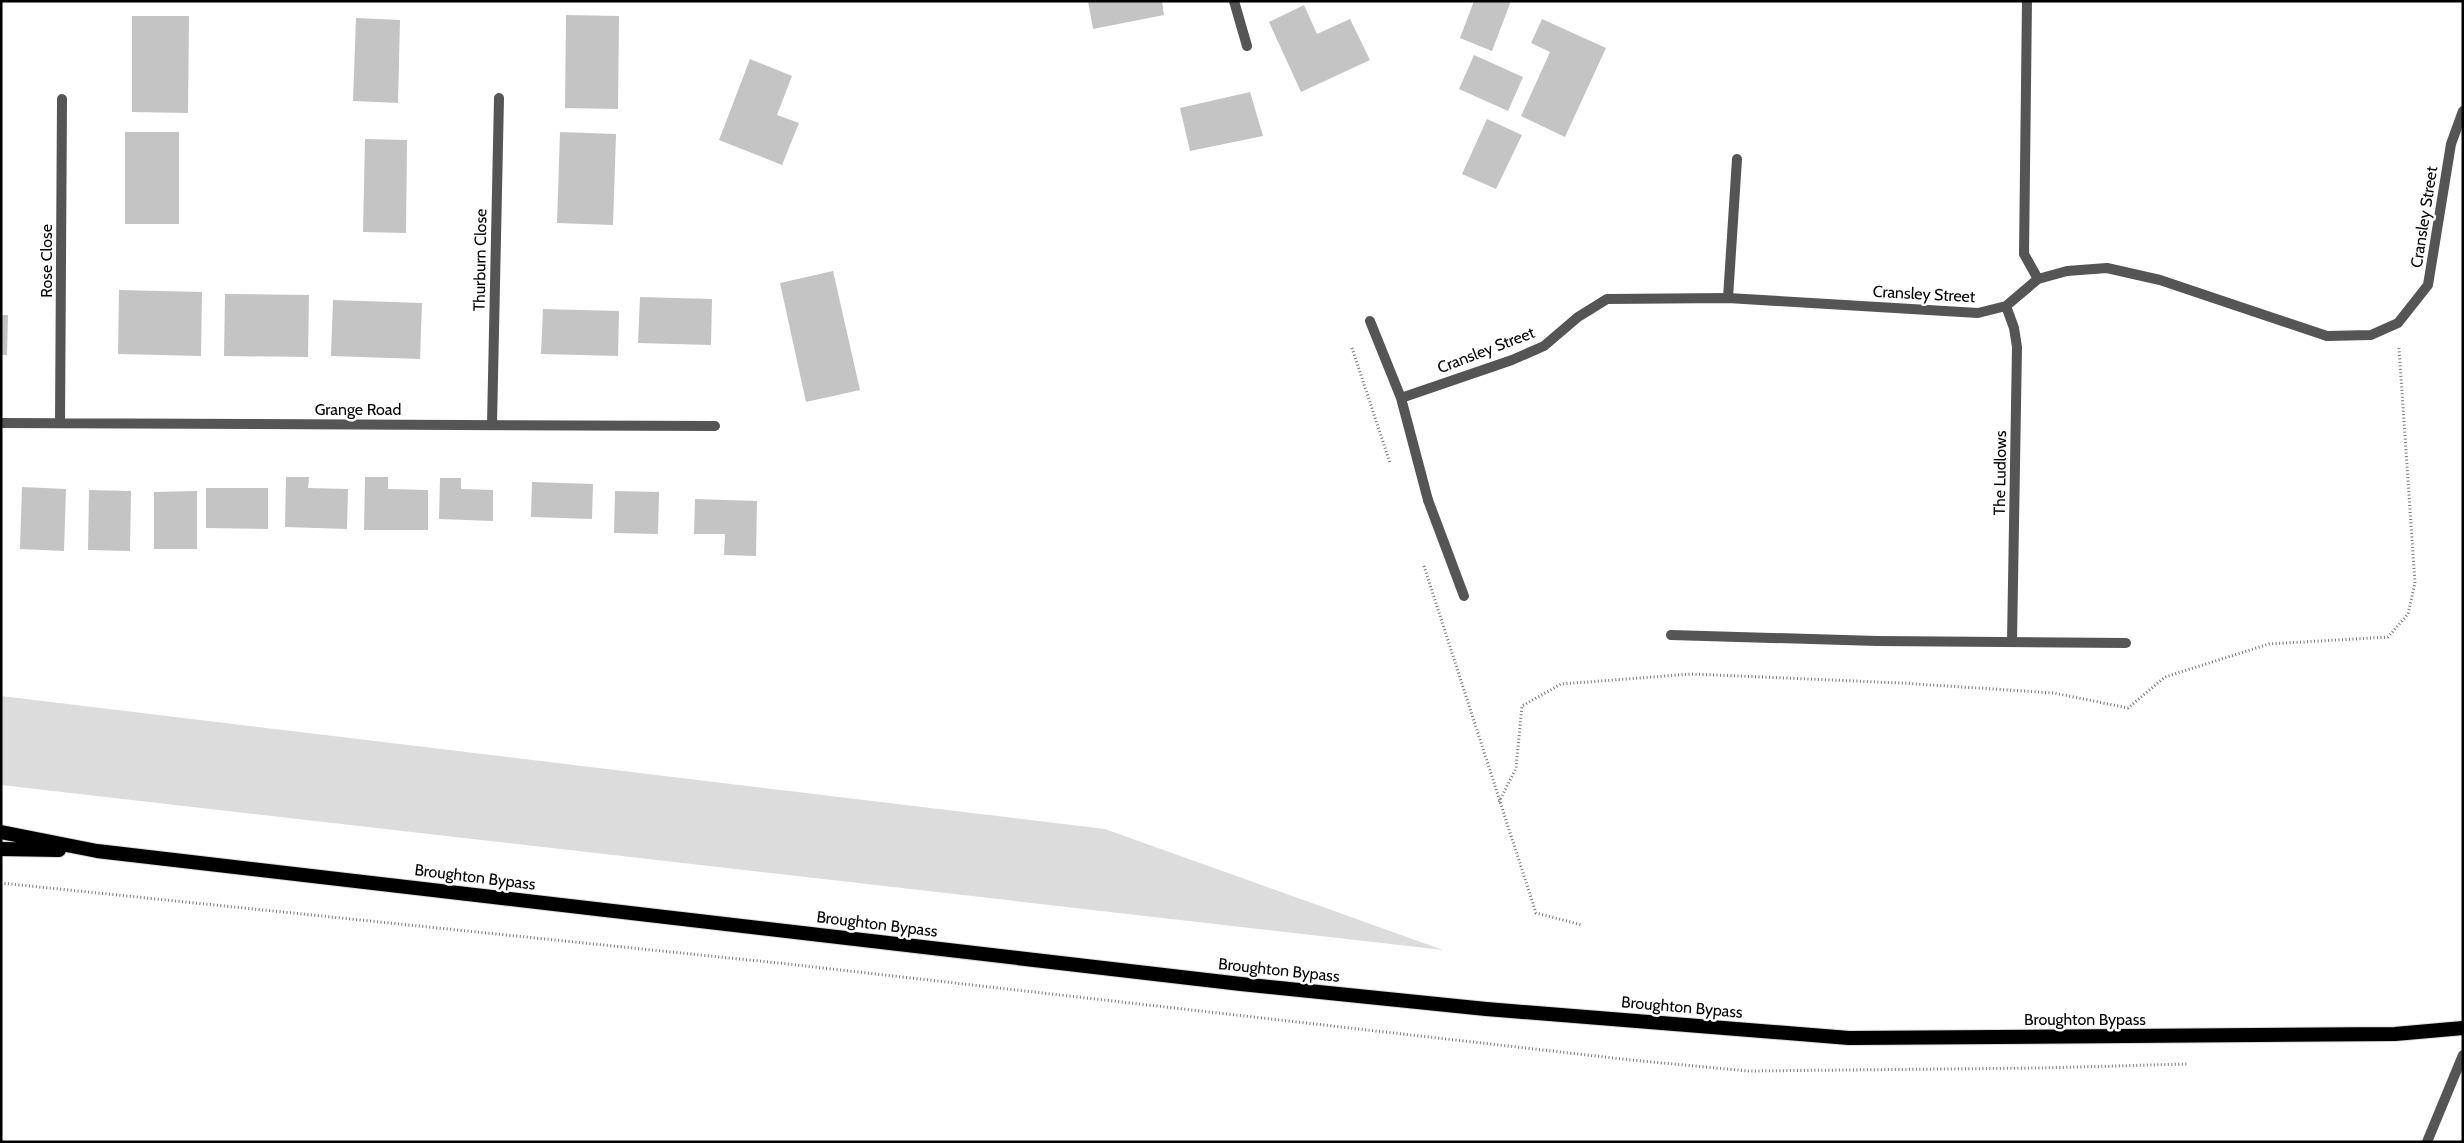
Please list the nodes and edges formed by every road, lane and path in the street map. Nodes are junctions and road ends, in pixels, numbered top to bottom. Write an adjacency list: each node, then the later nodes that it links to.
1 (1234, 1): 3 (street)
2 (2027, 1): 8 (street)
3 (1247, 46)
4 (499, 98): 16 (street, Thurburn Close)
5 (62, 100): 15 (street, Rose Close)
6 (2463, 111): 8 (street, Cransley Street)
7 (1736, 159): 9 (street)
8 (2038, 278): 10 (street, Cransley Street)
9 (1728, 298): 10 (street, Cransley Street); 13 (street, Cransley Street)
10 (2006, 306): 22 (street, The Ludlows)
11 (1370, 321): 13 (street)
12 (1351, 345): 18 (path)
13 (1401, 398): 20 (street)
14 (1, 423): 15 (street, Grange Road)
15 (60, 423): 16 (street, Grange Road)
16 (492, 424): 17 (street, Grange Road)
17 (715, 426)
18 (1393, 472)
19 (1424, 565): 27 (path)
20 (1464, 596)
21 (1671, 636): 22 (street)
22 (2012, 642): 23 (street)
23 (2126, 643)
24 (1, 832): 26 (highway, Broughton Bypass)
25 (1, 849): 26 (highway, Broughton Bypass)
26 (98, 851): 28 (highway, Broughton Bypass)
27 (1582, 925)
28 (2463, 1028)
29 (2463, 1055): 30 (street)
30 (2427, 1142)

